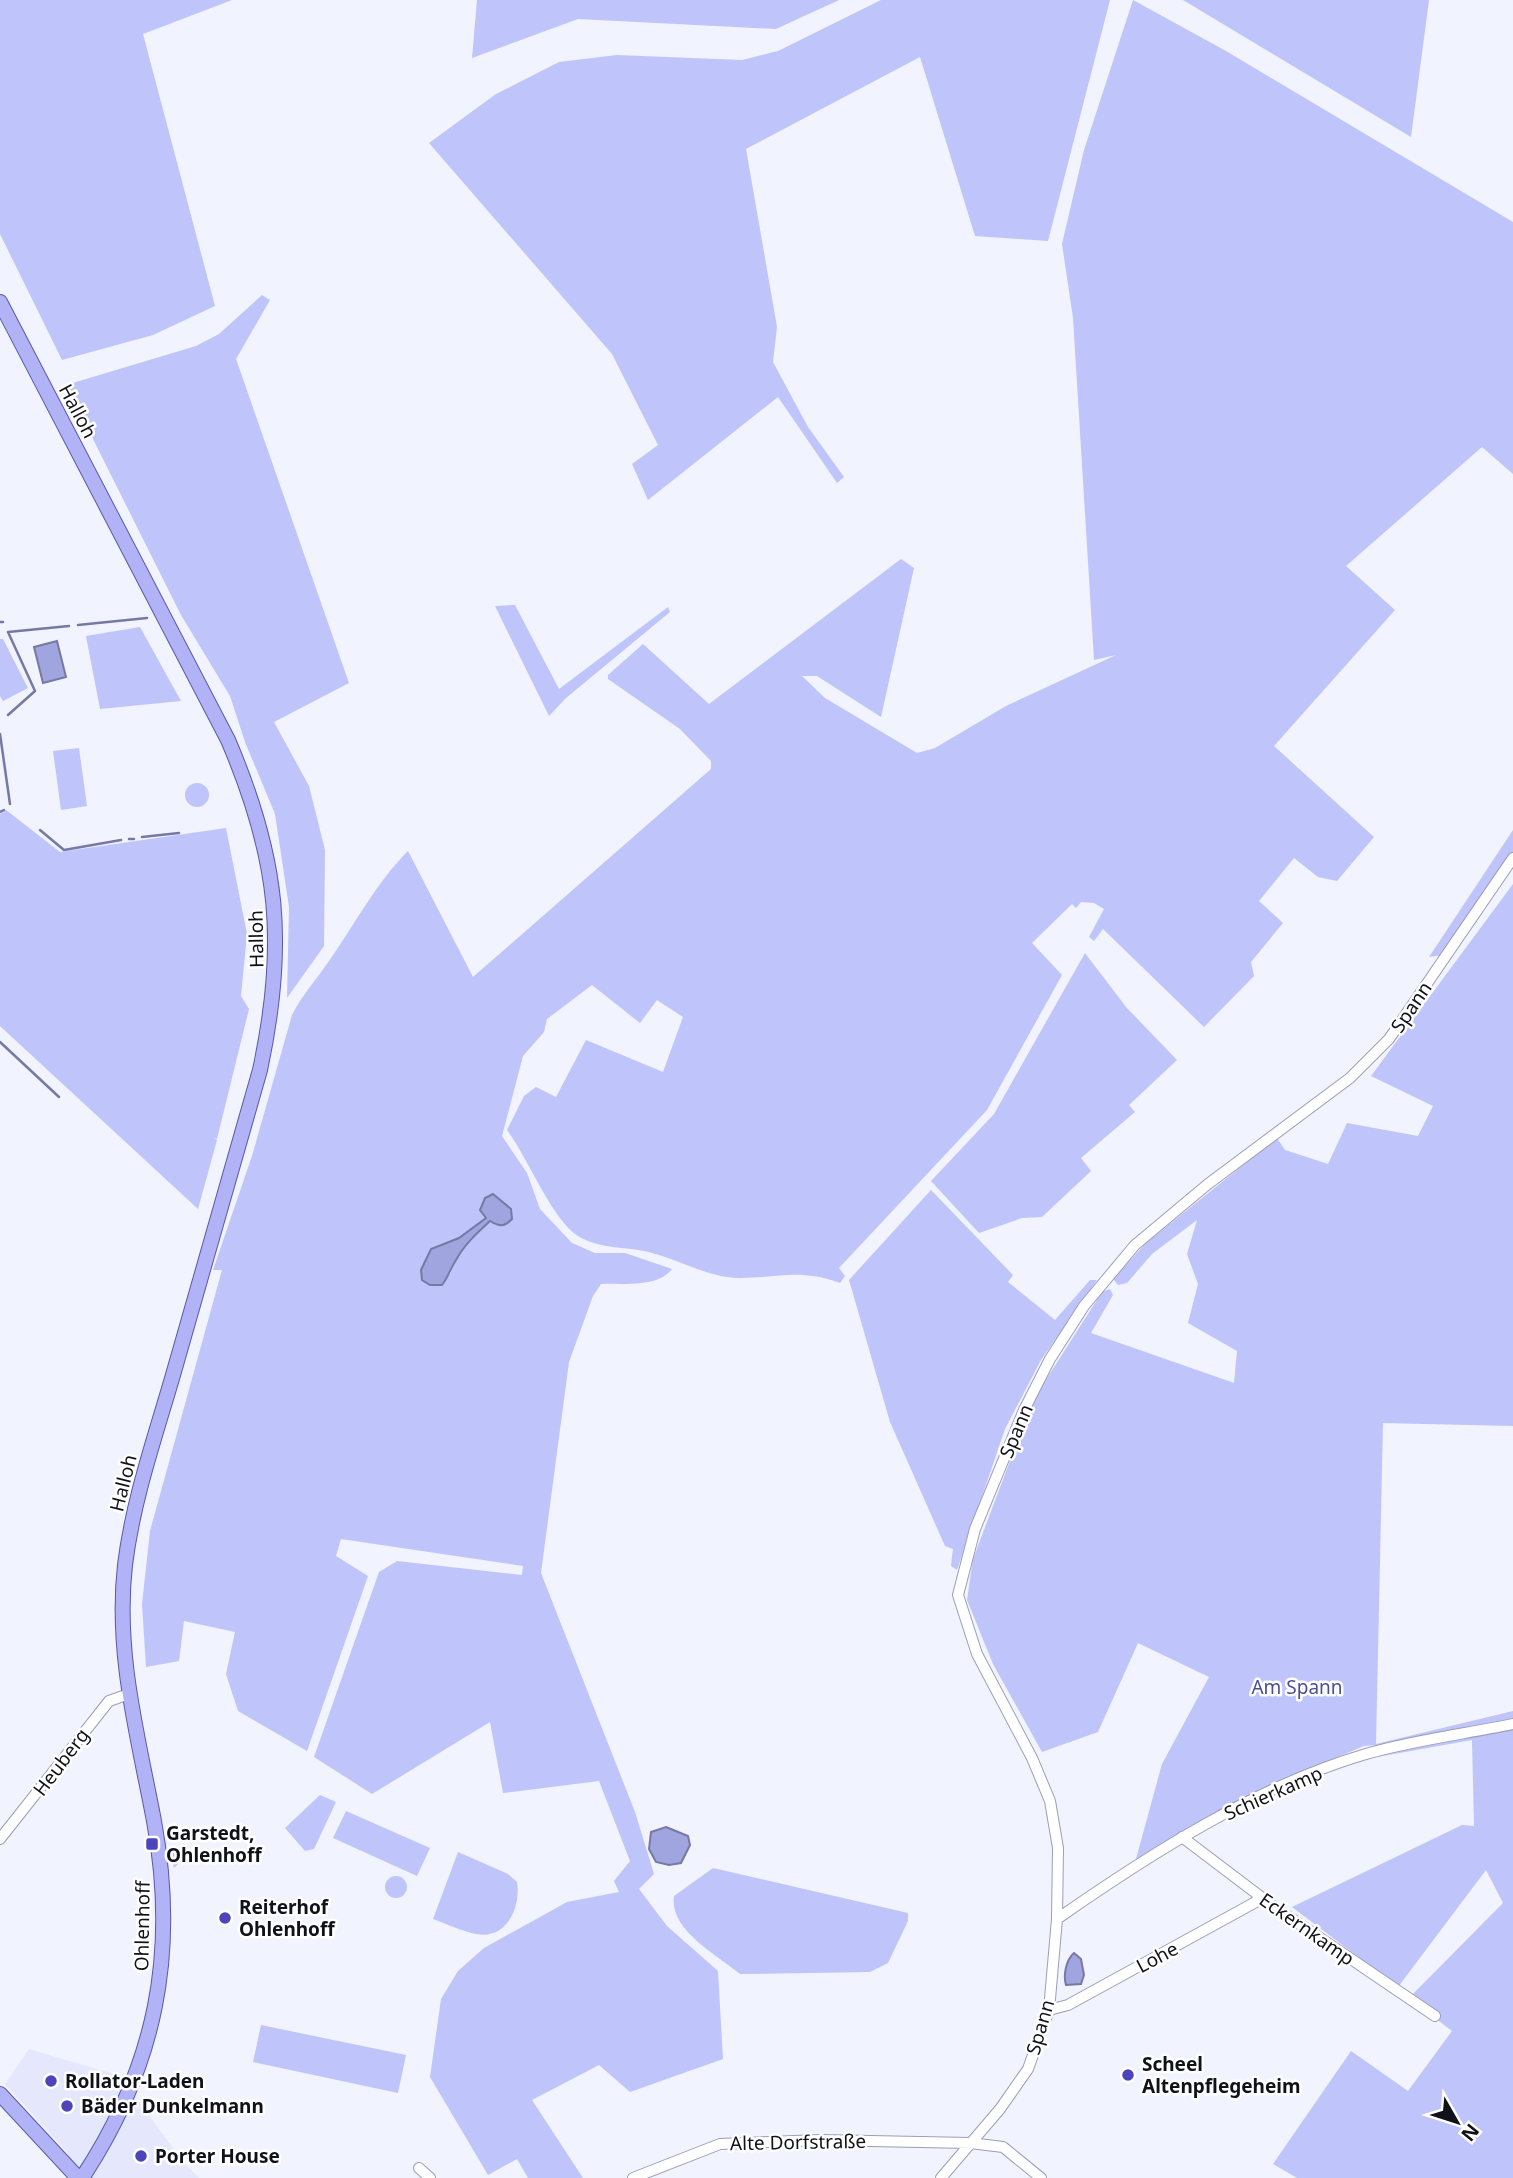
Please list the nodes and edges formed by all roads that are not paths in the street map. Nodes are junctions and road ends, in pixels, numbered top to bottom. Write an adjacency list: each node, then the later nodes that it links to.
1 (0, 302): 3 (main road, Halloh)
2 (1513, 858): 9 (street, Spann)
3 (122, 1618): 4 (main road, Ohlenhoff)
4 (128, 1694): 7 (street, Heuberg); 15 (main road, Ohlenhoff)
5 (1513, 1724): 6 (street, Schierkamp)
6 (1182, 1837): 8 (street, Eckernkamp); 9 (street, Schierkamp)
7 (0, 1839)
8 (1264, 1898): 10 (street, Lohe); 11 (street, Eckernkamp)
9 (1057, 1919): 10 (street, Spann)
10 (1049, 2010): 13 (street, Spann)
11 (1435, 2016)
12 (0, 2094): 15 (main road)
13 (970, 2143): 17 (street, Alte Dorfstraße); 18 (street, Spann); 19 (street, Alte Dorfstraße)
14 (419, 2168): 16 (street)
15 (80, 2178)
16 (430, 2178)
17 (633, 2178)
18 (941, 2178)
19 (1041, 2178)

